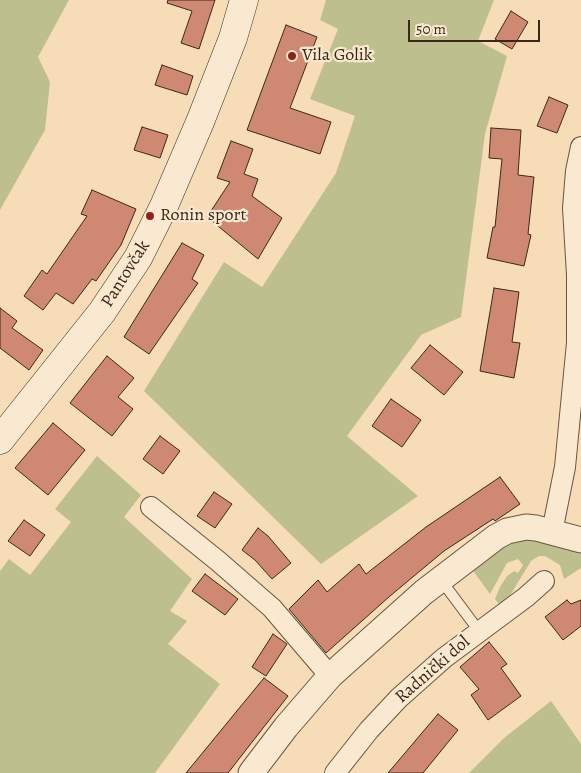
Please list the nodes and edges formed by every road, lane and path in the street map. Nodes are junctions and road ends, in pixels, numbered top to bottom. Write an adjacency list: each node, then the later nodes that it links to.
1 (244, 0): 3 (main road, Pantovčak)
2 (581, 146): 5 (street)
3 (0, 440)
4 (151, 508): 10 (street)
5 (552, 532): 6 (street); 7 (street)
6 (581, 540)
7 (440, 579): 9 (lane); 10 (street)
8 (544, 581): 9 (street, Radnički dol)
9 (479, 631): 12 (street, Radnički dol)
10 (330, 676): 11 (street)
11 (251, 773)
12 (335, 773)

